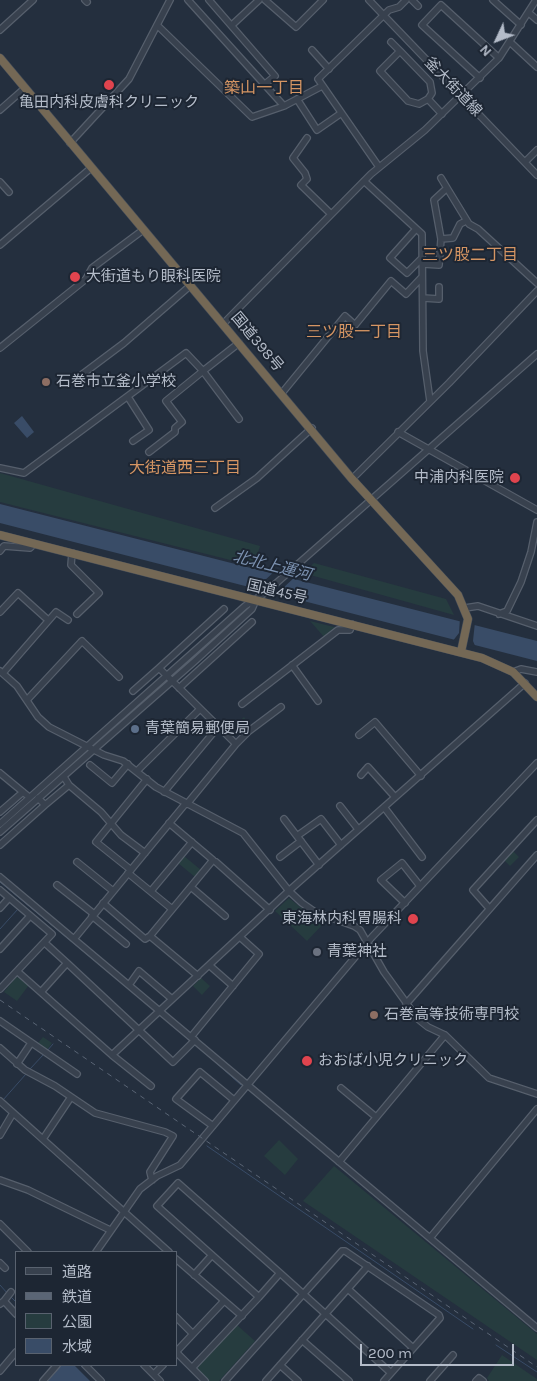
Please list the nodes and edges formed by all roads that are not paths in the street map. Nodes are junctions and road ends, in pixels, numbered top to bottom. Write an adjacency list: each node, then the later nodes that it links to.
1 (33, 0): 20 (street)
2 (170, 0): 17 (street)
3 (188, 0): 30 (street)
4 (209, 0): 19 (street)
5 (259, 0): 19 (street)
6 (265, 0): 7 (street)
7 (323, 0)
8 (369, 0): 15 (street, 釜大街道線)
9 (406, 0): 15 (street)
10 (412, 0): 13 (street)
11 (493, 0): 18 (street)
12 (536, 0): 14 (street)
13 (418, 6)
14 (529, 13): 16 (street); 18 (street)
15 (384, 16): 28 (street); 33 (street, 釜大街道線)
16 (537, 20)
17 (157, 25): 36 (street); 41 (street)
18 (521, 25): 22 (street)
19 (232, 26): 30 (street)
20 (0, 30)
21 (391, 42): 24 (street)
22 (510, 42): 26 (street); 27 (street)
23 (312, 50): 28 (street)
24 (400, 52): 35 (street); 35 (street)
25 (0, 58): 32 (highway, 国道398号)
26 (499, 58): 29 (street); 29 (street)
27 (537, 67)
28 (329, 69): 31 (street)
29 (480, 78): 33 (street)
30 (264, 85): 36 (street)
31 (322, 86): 34 (street); 38 (street)
32 (25, 88): 37 (street); 41 (highway, 国道398号)
33 (461, 96): 39 (street); 43 (street, 釜大街道線)
34 (297, 99): 36 (street); 38 (street)
35 (428, 99): 39 (street)
36 (284, 106)
37 (0, 110)
38 (340, 114): 44 (street)
39 (442, 114): 44 (street)
40 (307, 138): 52 (street)
41 (70, 143): 45 (highway, 国道398号)
42 (537, 150): 43 (street)
43 (525, 162): 46 (street, 釜大街道線)
44 (378, 167): 48 (street)
45 (91, 168): 55 (highway, 国道398号); 57 (street)
46 (537, 175)
47 (441, 178): 50 (street)
48 (364, 181): 52 (street); 54 (street)
49 (1, 185): 51 (street)
50 (447, 188): 53 (street); 56 (street)
51 (9, 192)
52 (331, 214): 65 (street)
53 (466, 221): 56 (street); 60 (street)
54 (416, 229): 58 (street); 58 (street)
55 (143, 230): 61 (highway, 国道398号); 67 (street)
56 (441, 239): 58 (street)
57 (0, 245)
58 (422, 261): 59 (street)
59 (422, 277): 64 (street); 71 (street)
60 (537, 283)
61 (190, 285): 65 (highway, 国道398号); 70 (street)
62 (439, 287): 64 (street)
63 (537, 291): 73 (street)
64 (422, 298): 73 (street)
65 (223, 324): 66 (highway, 国道398号)
66 (239, 343): 69 (street); 71 (highway, 国道398号)
67 (0, 348)
68 (537, 354): 78 (street)
69 (203, 371): 72 (street); 74 (street); 79 (street)
70 (80, 376)
71 (282, 393): 75 (highway, 国道398号)
72 (128, 397): 77 (street); 80 (street)
73 (430, 401): 76 (street)
74 (239, 419)
75 (312, 428): 81 (highway, 国道398号); 83 (street)
76 (398, 432): 78 (street); 81 (street)
77 (133, 441)
78 (428, 449): 82 (street); 84 (street)
79 (149, 452)
80 (0, 468)
81 (352, 479): 82 (highway, 国道398号)
82 (371, 499): 90 (street); 91 (highway, 国道398号)
83 (215, 508)
84 (537, 510)
85 (537, 522): 95 (street)
86 (0, 535): 87 (highway, 国道45号)
87 (34, 544): 88 (street); 89 (highway, 国道45号)
88 (2, 546)
89 (72, 553): 90 (highway, 国道45号); 94 (street)
90 (259, 598): 99 (highway, 国道45号); 107 (street); 109 (street)
91 (465, 608): 95 (street); 101 (highway, 国道398号)
92 (224, 609): 103 (street)
93 (0, 612): 96 (street)
94 (77, 614)
95 (498, 614): 100 (street)
96 (48, 620): 97 (street); 104 (street)
97 (68, 620)
98 (252, 622): 111 (street)
99 (352, 624): 101 (highway, 国道45号); 102 (street)
100 (537, 626)
101 (462, 649): 105 (highway, 国道45号)
102 (292, 665): 115 (street); 116 (street)
103 (160, 668): 107 (street); 112 (street)
104 (2, 672): 114 (street)
105 (513, 672): 106 (street); 110 (highway, 国道45号)
106 (537, 672)
107 (166, 675): 109 (street); 122 (street)
108 (119, 677): 114 (street)
109 (172, 681): 111 (street); 123 (street)
110 (525, 683): 113 (highway, 国道45号); 130 (street)
111 (178, 688): 118 (street)
112 (133, 691)
113 (537, 696)
114 (27, 700): 122 (street)
115 (318, 701)
116 (242, 704)
117 (281, 707): 121 (street)
118 (200, 709): 119 (street); 127 (street)
119 (218, 727): 121 (street); 135 (street)
120 (359, 735): 130 (street)
121 (236, 744): 139 (street)
122 (87, 746): 123 (street); 136 (street)
123 (95, 750): 125 (street); 131 (street)
124 (537, 763): 165 (street)
125 (128, 764): 126 (street); 127 (street)
126 (90, 765)
127 (137, 771): 132 (street)
128 (0, 773): 134 (street)
129 (360, 775): 137 (street)
130 (421, 776): 137 (street)
131 (64, 778): 133 (street); 138 (street)
132 (147, 779): 135 (street); 146 (street)
133 (69, 785): 140 (street); 146 (street)
134 (22, 792): 136 (street); 143 (street)
135 (164, 792): 139 (street)
136 (29, 797): 148 (street)
137 (395, 797): 142 (street)
138 (38, 798): 140 (street); 150 (street)
139 (186, 804): 147 (street); 170 (street)
140 (45, 805): 153 (street)
141 (340, 806): 149 (street)
142 (384, 807): 149 (street); 158 (street)
143 (0, 812)
144 (284, 819): 151 (street)
145 (537, 820): 175 (street)
146 (111, 823): 155 (street); 162 (street)
147 (170, 823): 152 (street); 155 (street)
148 (0, 824)
149 (358, 829): 154 (street)
150 (0, 832)
151 (299, 839): 154 (street); 157 (street); 161 (street)
152 (192, 842): 166 (street); 169 (street)
153 (0, 845)
154 (340, 845): 161 (street)
155 (145, 853): 162 (street)
156 (537, 855): 175 (street)
157 (280, 857)
158 (422, 857)
159 (77, 862): 168 (street)
160 (216, 862): 177 (street)
161 (319, 865): 170 (street)
162 (130, 871): 168 (street); 169 (street)
163 (0, 877): 181 (street)
164 (58, 885): 179 (street)
165 (420, 886): 173 (street); 173 (street)
166 (191, 887): 176 (street); 180 (street)
167 (0, 890): 171 (street)
168 (113, 891): 172 (street)
169 (150, 891): 176 (street)
170 (289, 891): 177 (street); 185 (street)
171 (9, 898): 174 (street); 178 (street)
172 (103, 903): 179 (street); 182 (street)
173 (404, 903): 185 (street)
174 (0, 908)
175 (489, 908): 198 (street)
176 (172, 909): 182 (street)
177 (270, 910): 183 (street)
178 (30, 916): 181 (street); 188 (street)
179 (93, 916): 184 (street); 187 (street)
180 (225, 916)
181 (45, 921): 184 (street); 186 (street)
182 (150, 936): 192 (street)
183 (240, 937): 190 (street); 194 (street)
184 (74, 938): 193 (street)
185 (368, 941): 198 (street); 209 (street)
186 (45, 943): 189 (street); 191 (street)
187 (126, 944)
188 (0, 949)
189 (67, 963): 196 (street); 201 (street)
190 (209, 966): 192 (street); 194 (street)
191 (18, 972): 195 (street); 196 (street)
192 (198, 976): 197 (street)
193 (129, 985): 197 (street); 199 (street)
194 (233, 986): 203 (street)
195 (0, 989)
196 (41, 992): 206 (street)
197 (172, 999): 199 (street)
198 (406, 1004): 202 (street)
199 (157, 1013): 201 (street); 203 (street)
200 (0, 1021): 204 (street)
201 (139, 1030): 203 (street); 206 (street)
202 (445, 1036): 212 (street); 218 (street)
203 (192, 1041): 209 (street)
204 (31, 1043): 207 (street); 208 (street)
205 (0, 1048): 207 (street)
206 (112, 1055): 210 (street)
207 (17, 1064): 213 (street)
208 (77, 1074)
209 (247, 1085): 214 (street); 222 (street)
210 (151, 1086)
211 (341, 1088): 218 (street)
212 (537, 1094)
213 (71, 1097): 221 (street); 224 (street)
214 (234, 1100): 219 (street); 219 (street)
215 (0, 1101): 217 (street)
216 (537, 1109): 228 (street)
217 (14, 1114): 220 (street); 221 (street)
218 (376, 1116): 222 (street)
219 (213, 1126): 224 (street)
220 (0, 1135)
221 (43, 1139): 225 (street)
222 (339, 1162): 228 (street)
223 (0, 1180): 227 (street)
224 (152, 1180): 225 (street)
225 (123, 1211): 227 (street); 231 (street)
226 (0, 1224): 229 (street)
227 (110, 1230): 230 (street)
228 (430, 1238): 247 (street)
229 (27, 1251)
230 (97, 1251)
231 (167, 1251)
232 (212, 1254): 235 (street); 236 (street); 240 (street)
233 (178, 1261): 236 (street)
234 (368, 1266): 237 (street); 239 (street); 250 (street)
235 (280, 1274): 239 (street); 240 (street)
236 (194, 1275): 241 (street)
237 (348, 1289): 244 (street); 250 (street)
238 (11, 1292): 242 (street)
239 (303, 1294): 244 (street); 268 (street)
240 (259, 1297): 245 (street)
241 (224, 1301): 245 (street); 248 (street)
242 (2, 1302): 243 (street)
243 (15, 1313)
244 (325, 1314): 249 (street); 262 (street)
245 (242, 1316): 260 (street)
246 (178, 1319): 248 (street)
247 (537, 1328)
248 (193, 1334): 251 (street)
249 (302, 1340): 255 (street); 271 (street)
250 (413, 1348): 262 (street)
251 (178, 1350)
252 (15, 1353): 261 (street)
253 (178, 1354): 260 (street)
254 (453, 1355): 273 (street)
255 (280, 1365): 269 (street); 270 (street)
256 (56, 1366): 264 (street)
257 (86, 1366): 265 (street)
258 (145, 1366): 263 (street)
259 (162, 1366): 263 (street)
260 (192, 1368): 267 (street)
261 (0, 1371)
262 (391, 1373): 272 (street)
263 (154, 1374): 266 (street)
264 (43, 1381)
265 (101, 1381)
266 (160, 1381)
267 (205, 1381)
268 (225, 1381)
269 (266, 1381)
270 (298, 1381)
271 (349, 1381)
272 (384, 1381)
273 (430, 1381)
274 (476, 1381): 275 (street)
275 (483, 1381)

